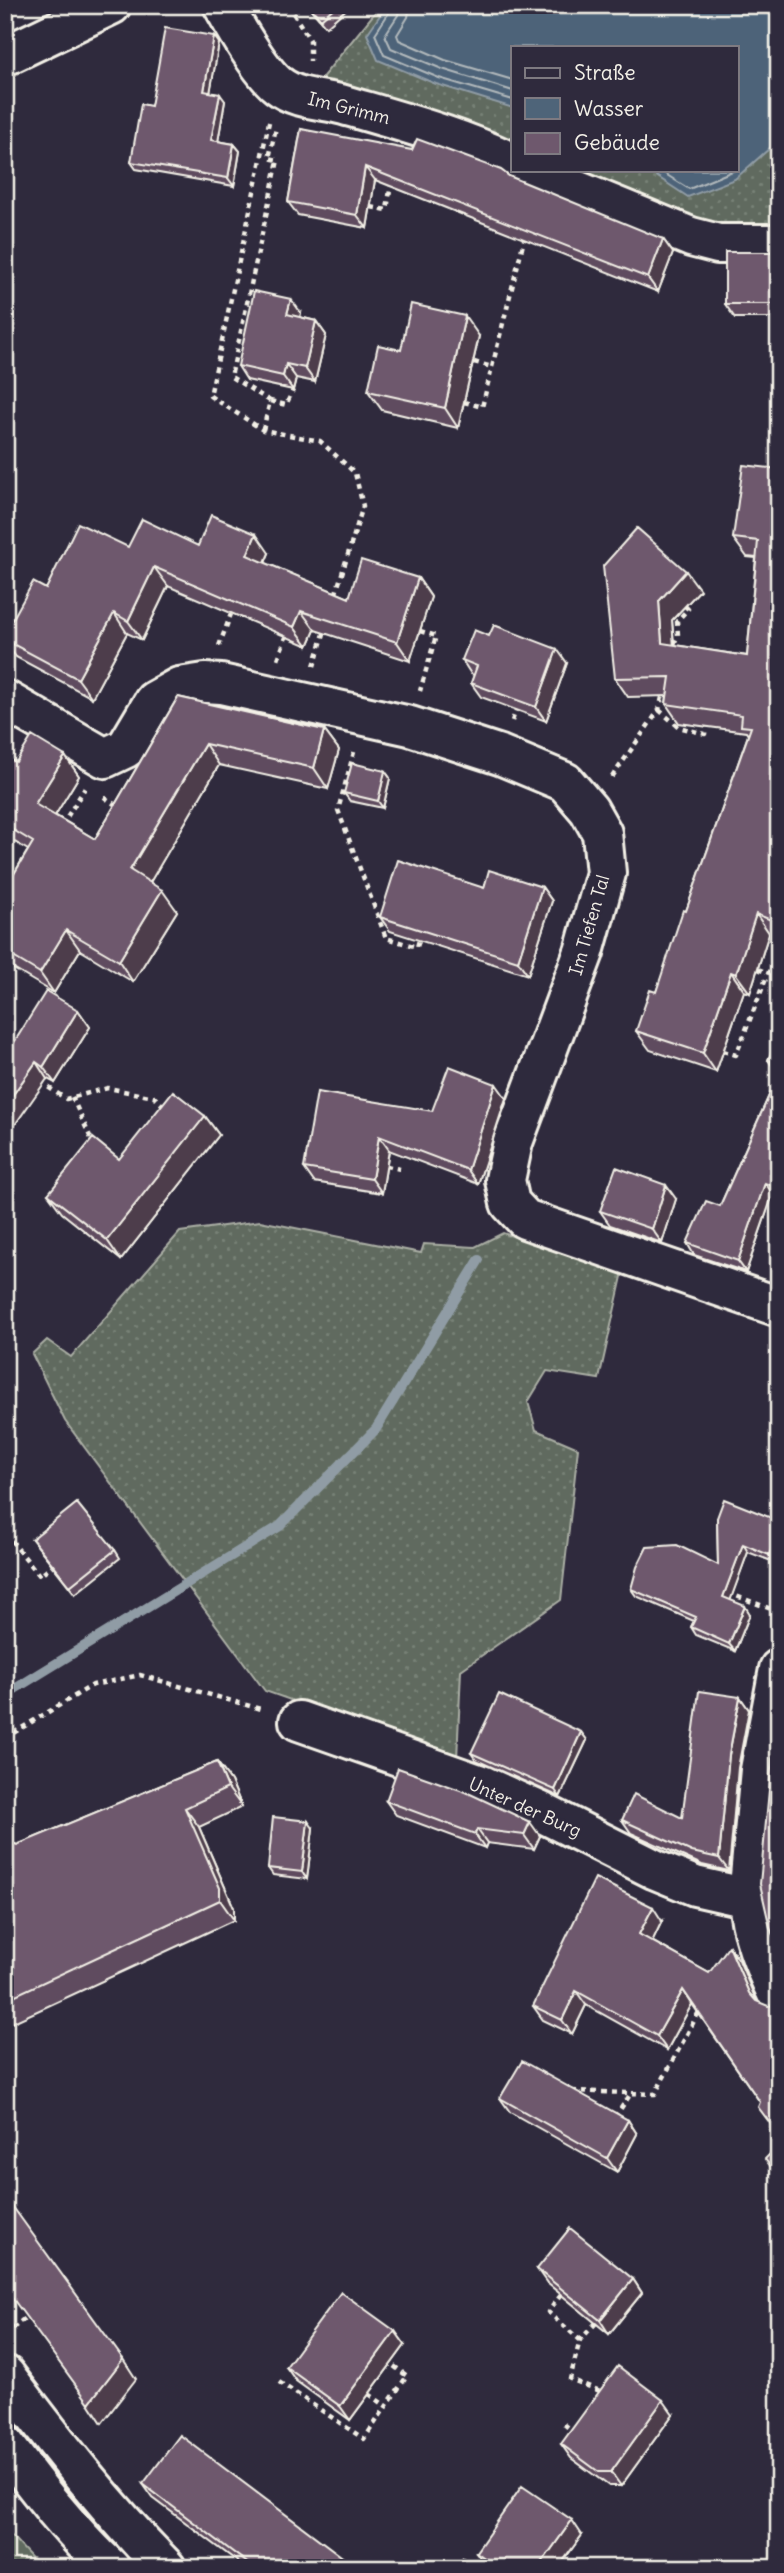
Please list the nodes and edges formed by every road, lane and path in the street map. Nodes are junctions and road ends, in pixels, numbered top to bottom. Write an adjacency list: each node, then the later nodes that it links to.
1 (111, 5): 4 (street)
2 (223, 5): 5 (street)
3 (288, 5): 5 (path)
4 (5, 56)
5 (280, 99): 6 (street, Im Grimm); 13 (path); 15 (path)
6 (511, 163)
7 (526, 172): 11 (path)
8 (531, 172): 9 (street, Im Grimm)
9 (779, 244)
10 (474, 362): 11 (path)
11 (492, 367): 14 (path)
12 (293, 390): 13 (path)
13 (270, 401): 15 (path)
14 (464, 402)
15 (263, 430): 16 (path)
16 (334, 600)
17 (685, 606): 20 (path)
18 (326, 627): 23 (path)
19 (420, 631): 26 (path)
20 (671, 657)
21 (665, 684): 24 (path)
22 (5, 700): 23 (street, Im Tiefen Tal)
23 (304, 703): 25 (street, Im Tiefen Tal)
24 (659, 710): 27 (path); 28 (path)
25 (363, 716): 26 (street, Im Tiefen Tal); 31 (path)
26 (410, 726): 28 (street, Im Tiefen Tal)
27 (706, 726)
28 (589, 810): 42 (street, Im Tiefen Tal)
29 (125, 812): 30 (path)
30 (55, 835)
31 (419, 940)
32 (779, 946): 34 (path)
33 (758, 969): 34 (path)
34 (768, 972): 35 (path)
35 (723, 1051)
36 (38, 1080): 37 (path)
37 (72, 1097): 38 (path); 39 (path)
38 (168, 1110)
39 (95, 1147)
40 (386, 1166): 41 (path)
41 (400, 1169)
42 (778, 1306)
43 (5, 1533): 44 (path)
44 (52, 1566)
45 (721, 1590): 46 (path)
46 (779, 1612)
47 (779, 1669): 50 (street)
48 (299, 1721): 49 (path); 50 (street, Unter der Burg)
49 (5, 1738)
50 (748, 1898): 51 (street)
51 (779, 1998)
52 (706, 1999): 54 (path)
53 (566, 2094): 54 (path)
54 (630, 2094): 55 (path)
55 (612, 2120)
56 (561, 2295): 60 (path)
57 (26, 2317): 59 (path)
58 (596, 2323): 60 (path)
59 (5, 2335)
60 (580, 2340): 65 (path)
61 (391, 2364): 66 (path)
62 (5, 2375): 73 (street)
63 (279, 2382): 66 (path)
64 (369, 2394): 66 (path)
65 (615, 2398)
66 (387, 2406)
67 (564, 2424): 68 (path)
68 (584, 2440)
69 (5, 2445): 72 (street)
70 (461, 2558): 75 (path)
71 (235, 2560): 74 (path)
72 (110, 2568)
73 (166, 2568)
74 (229, 2568)
75 (475, 2568)

